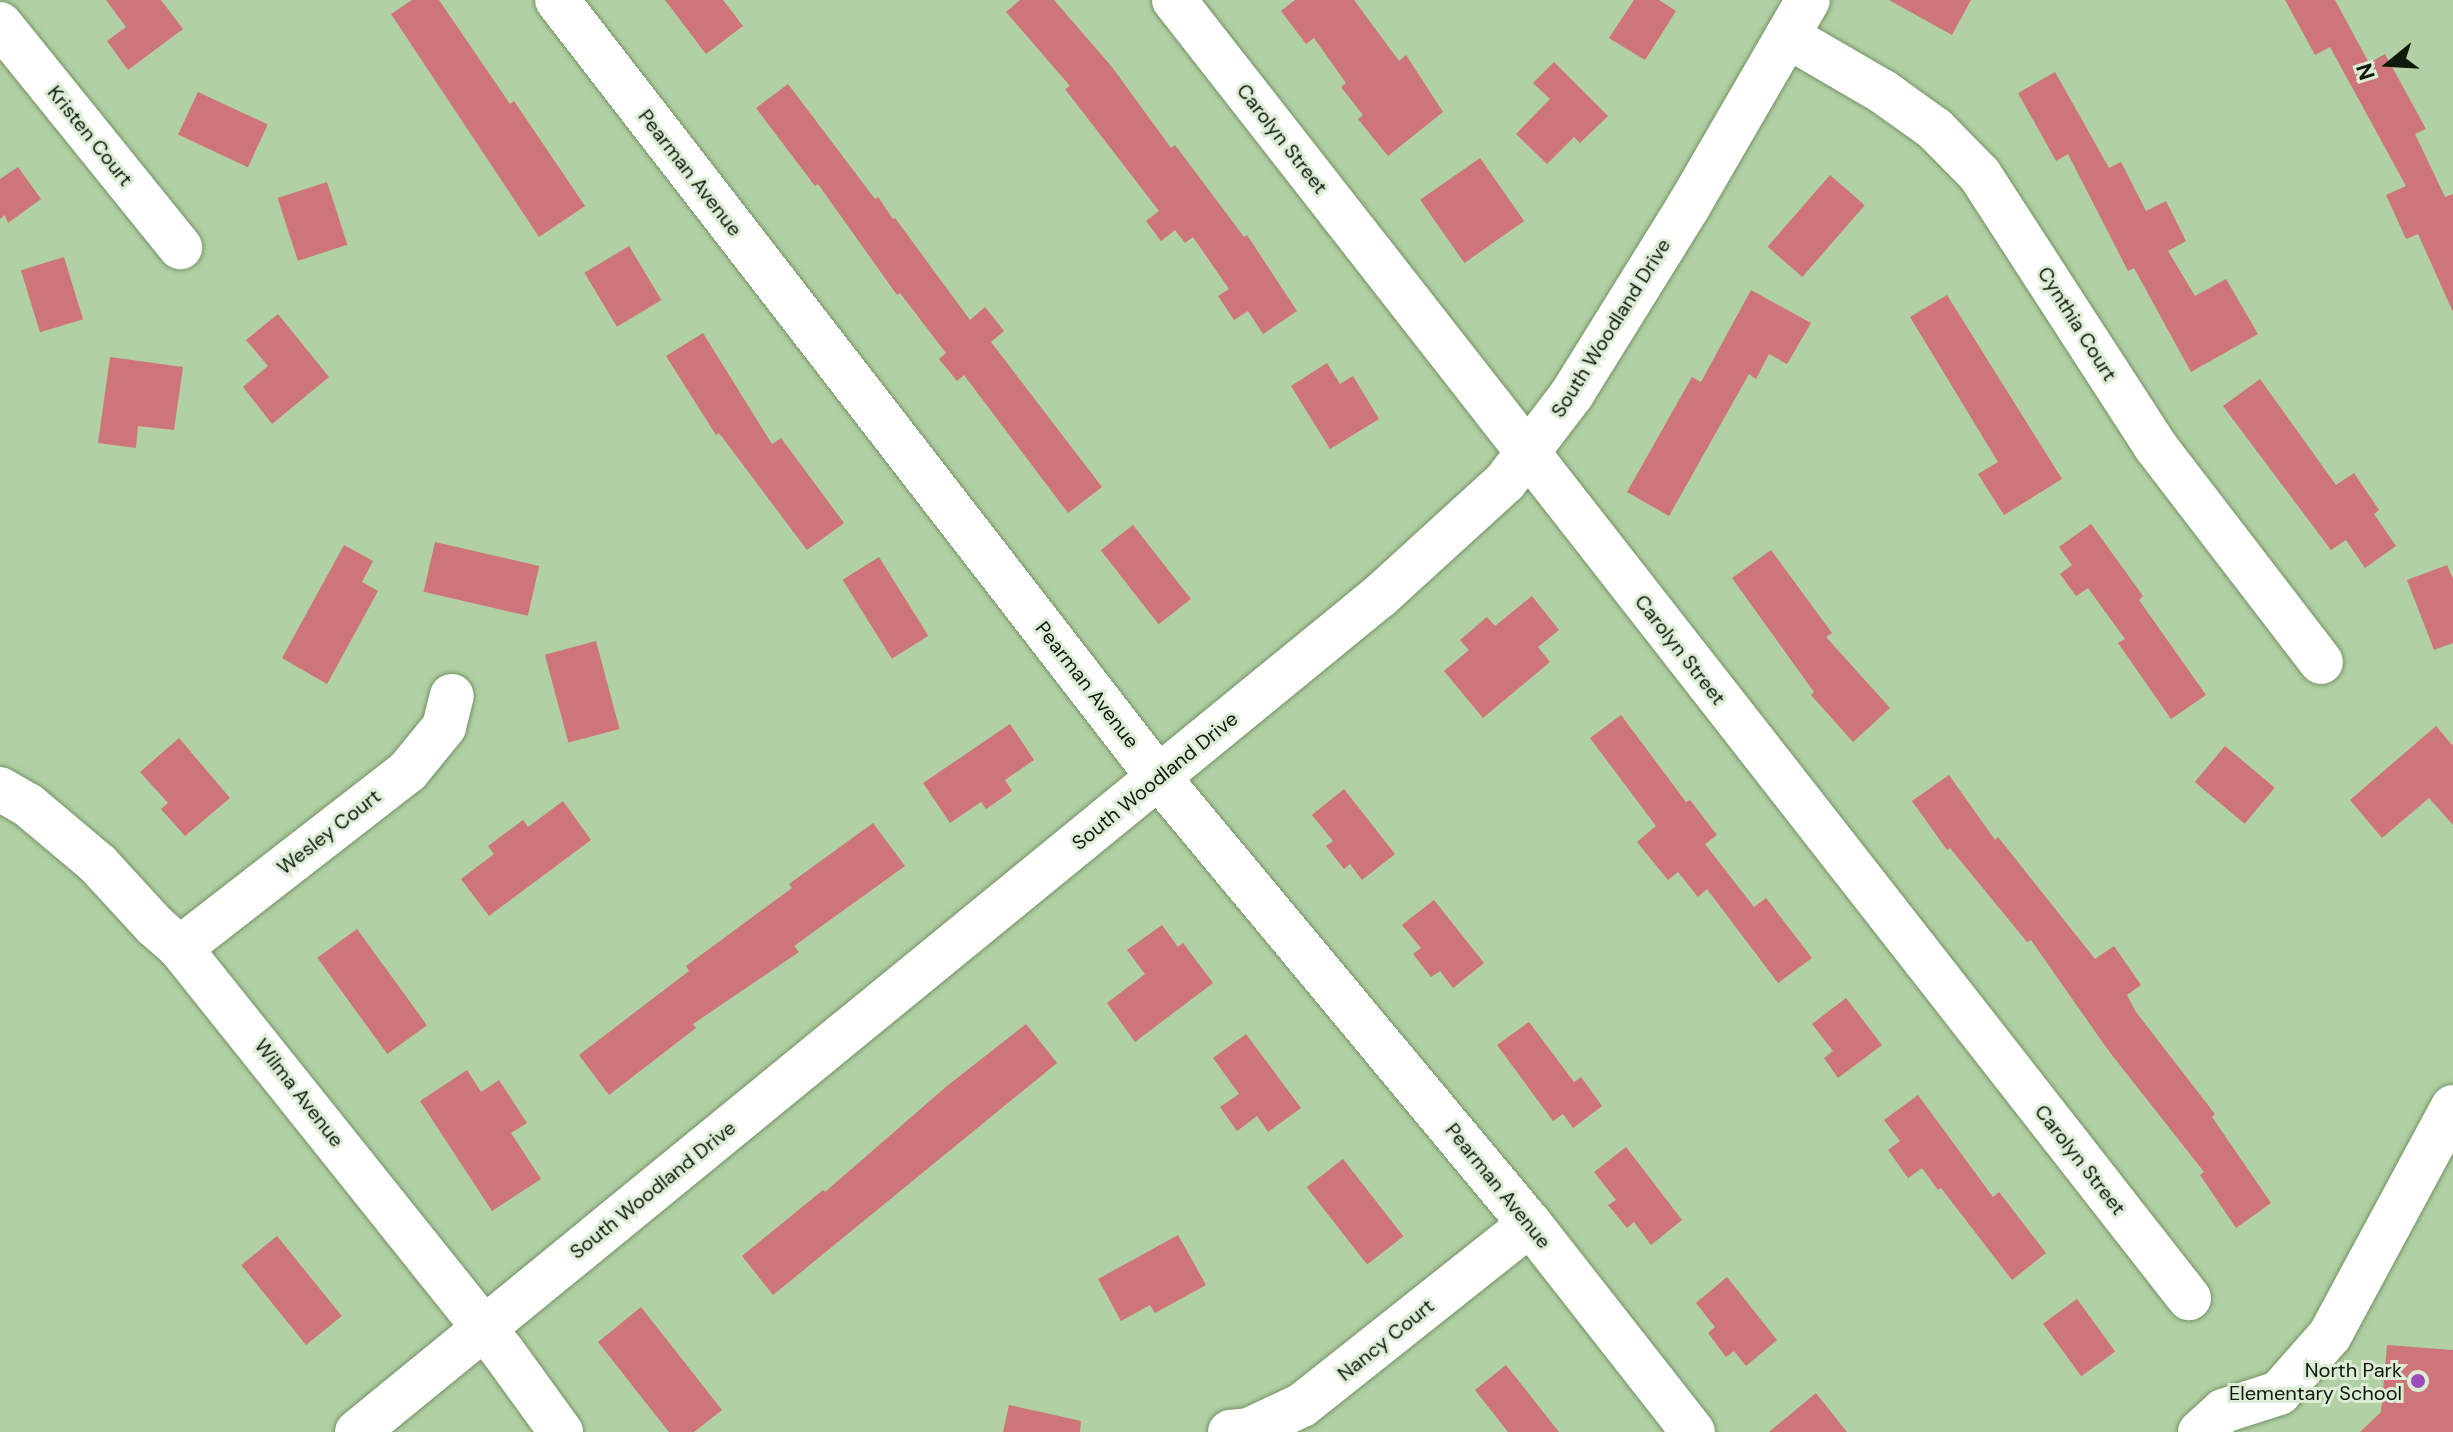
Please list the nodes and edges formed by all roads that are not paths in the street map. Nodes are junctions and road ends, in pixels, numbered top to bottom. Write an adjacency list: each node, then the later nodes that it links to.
1 (557, 0): 9 (street, Pearman Avenue)
2 (1174, 0): 6 (street, Carolyn Street)
3 (1798, 18): 6 (street, South Woodland Drive); 7 (street, Cynthia Court)
4 (0, 24): 5 (street, Kristen Court)
5 (180, 247)
6 (1527, 455): 9 (street, South Woodland Drive); 14 (street, Carolyn Street)
7 (2321, 662)
8 (452, 696): 11 (street, Wesley Court)
9 (1159, 778): 13 (street, Pearman Avenue); 15 (street, South Woodland Drive)
10 (0, 789): 11 (street, Wilma Avenue)
11 (180, 948): 15 (street, Wilma Avenue)
12 (2453, 1107): 20 (street)
13 (1530, 1224): 18 (street, Nancy Court); 19 (street, Pearman Avenue)
14 (2189, 1298)
15 (483, 1327): 16 (street, South Woodland Drive); 17 (street, Wilma Avenue)
16 (357, 1432)
17 (561, 1432)
18 (1230, 1432)
19 (1693, 1432)
20 (2200, 1432)

